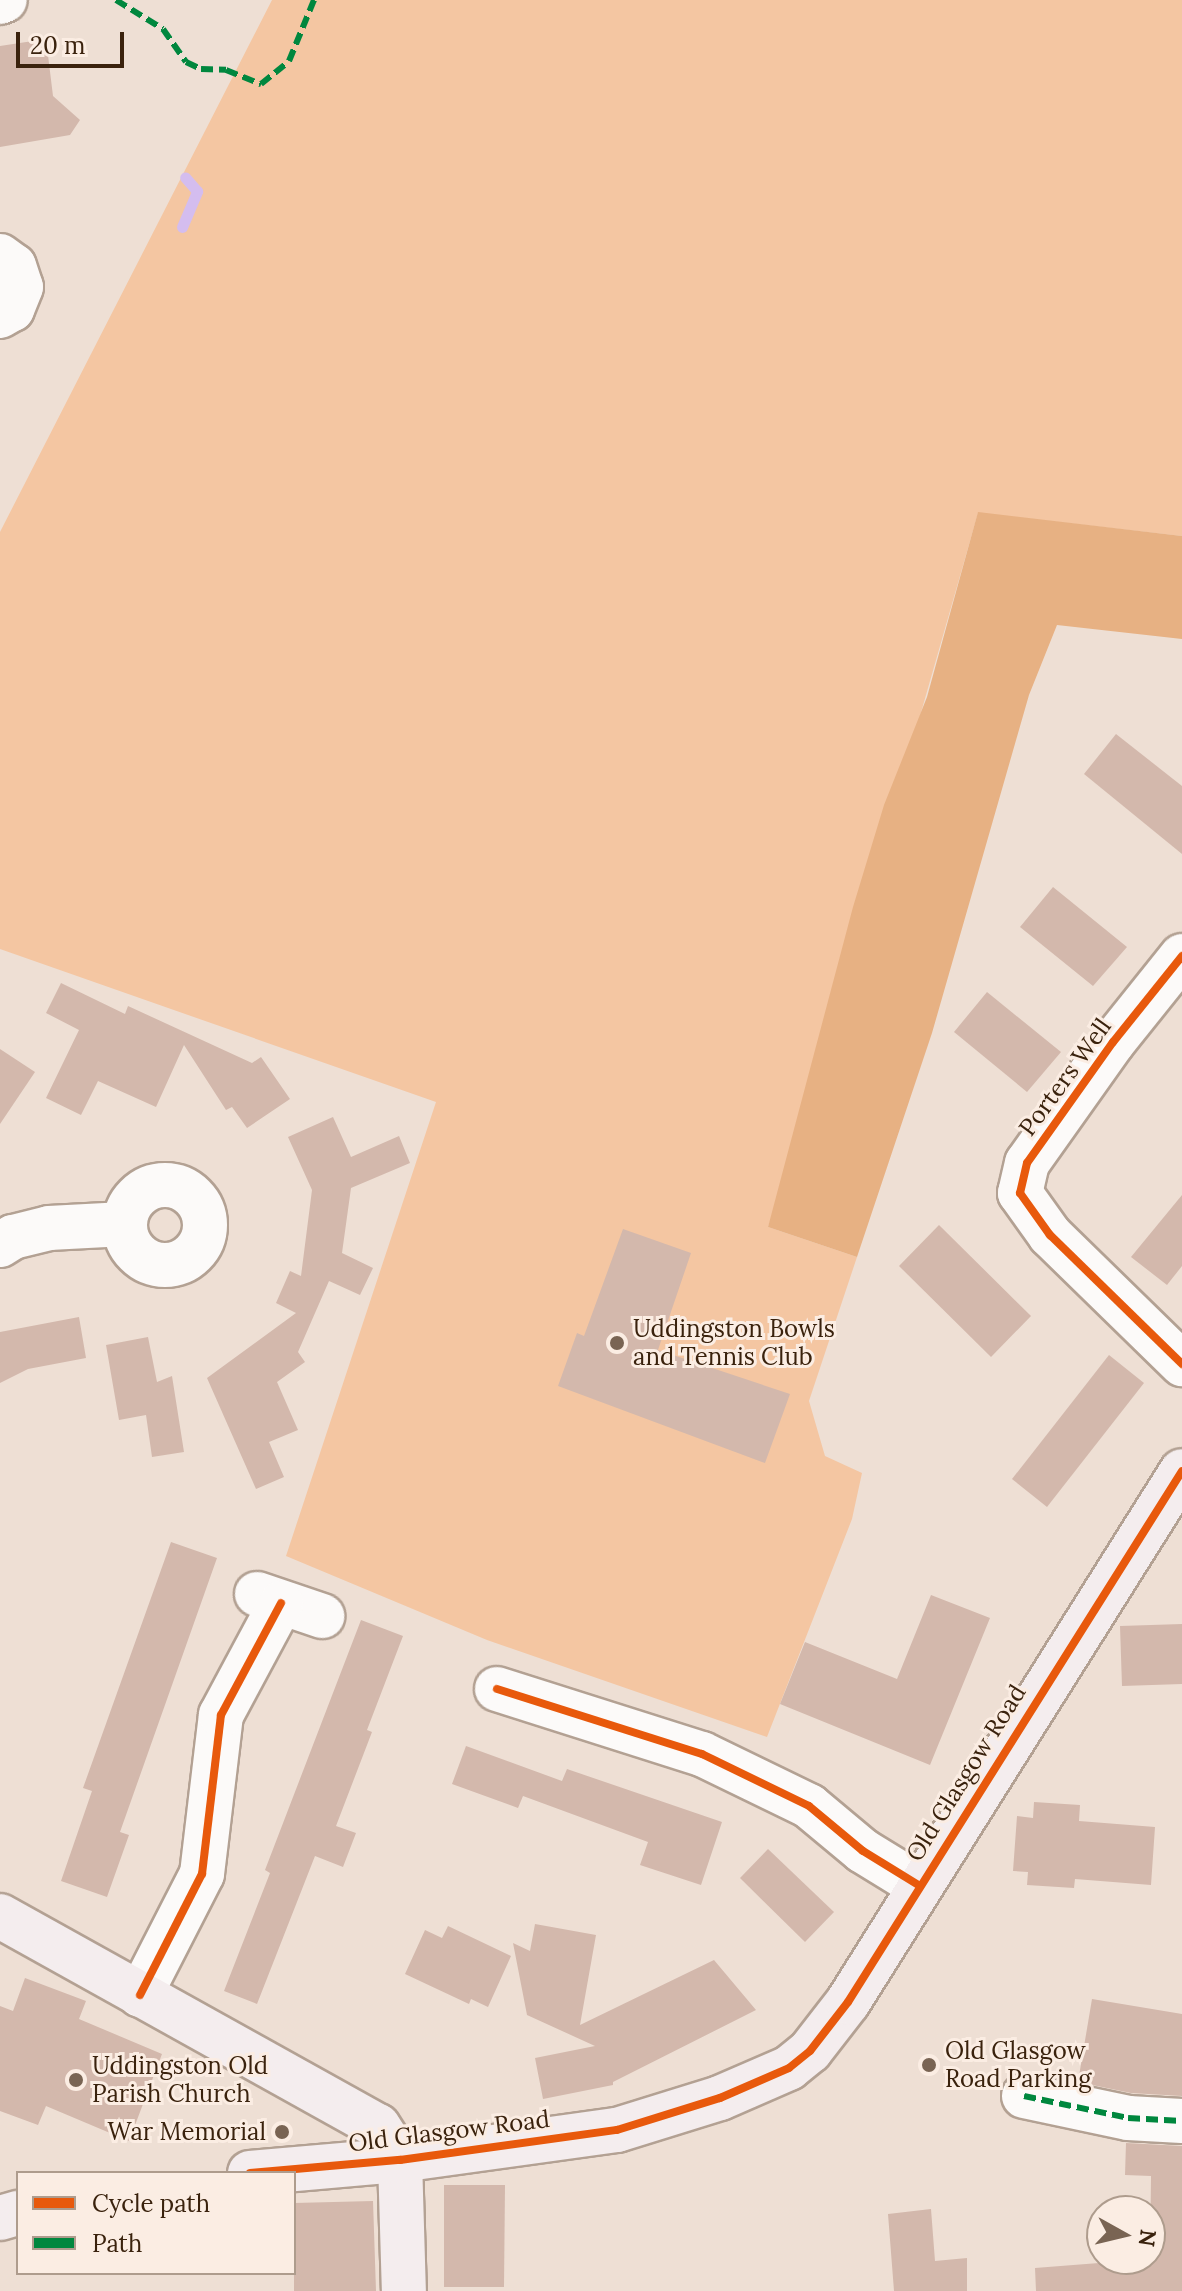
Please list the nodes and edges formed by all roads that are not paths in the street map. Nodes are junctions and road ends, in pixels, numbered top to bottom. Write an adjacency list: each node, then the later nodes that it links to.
1 (0, 256): 2 (street)
2 (0, 316)
3 (1182, 956): 6 (street, Porters Well)
4 (125, 1224): 5 (street)
5 (0, 1245)
6 (1182, 1364)
7 (1182, 1471): 8 (street, Old Glasgow Road)
8 (1170, 1517): 11 (street, Old Glasgow Road)
9 (322, 1616): 13 (street)
10 (497, 1689): 11 (street)
11 (920, 1886): 17 (street, Old Glasgow Road)
12 (0, 1916): 13 (street)
13 (140, 1995): 15 (street)
14 (1024, 2096): 16 (street)
15 (334, 2101): 17 (street); 18 (street)
16 (1182, 2121)
17 (400, 2160): 18 (street, Old Glasgow Road); 20 (street)
18 (299, 2169): 19 (street, Old Glasgow Road)
19 (274, 2171)
20 (404, 2291)

